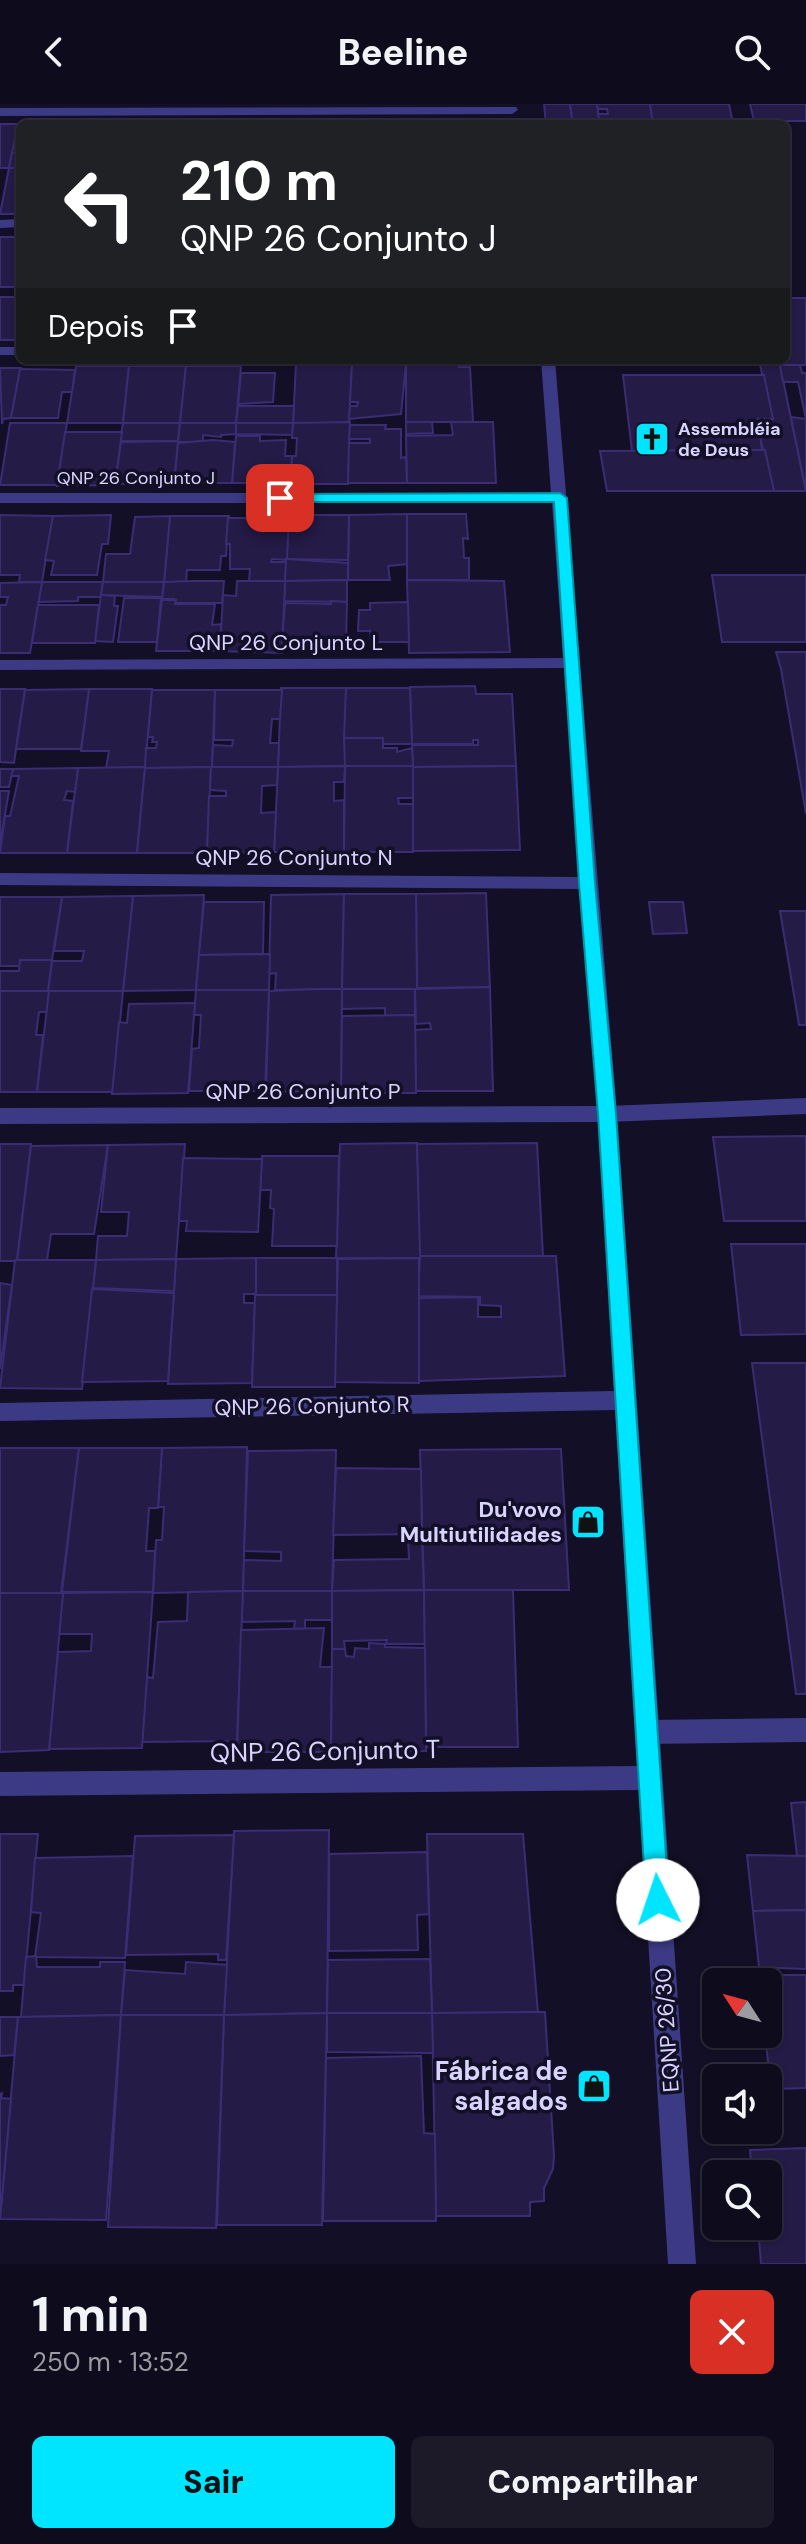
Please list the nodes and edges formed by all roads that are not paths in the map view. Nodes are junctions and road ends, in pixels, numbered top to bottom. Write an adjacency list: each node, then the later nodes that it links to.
1 (0, 112): 2 (street)
2 (512, 113)
3 (548, 364): 5 (street, EQNP 26/30)
4 (0, 498): 5 (street, QNP 26 Conjunto J)
5 (560, 498): 6 (street, EQNP 26/30)
6 (572, 663): 7 (street, QNP 26 Conjunto L); 9 (street, EQNP 26/30)
7 (0, 665)
8 (0, 879): 9 (street, QNP 26 Conjunto N)
9 (587, 883): 11 (street, EQNP 26/30)
10 (806, 1106): 11 (street, QNP 26 Conjunto P)
11 (607, 1114): 12 (street, QNP 26 Conjunto P); 13 (street, EQNP 26/30)
12 (0, 1116)
13 (624, 1400): 14 (street, QNP 26 Conjunto R); 16 (street, EQNP 26/30)
14 (0, 1412)
15 (806, 1730): 16 (street)
16 (647, 1732): 17 (street, EQNP 26/30)
17 (650, 1778): 18 (street, QNP 26 Conjunto T); 19 (street, EQNP 26/30)
18 (0, 1784)
19 (682, 2264)

